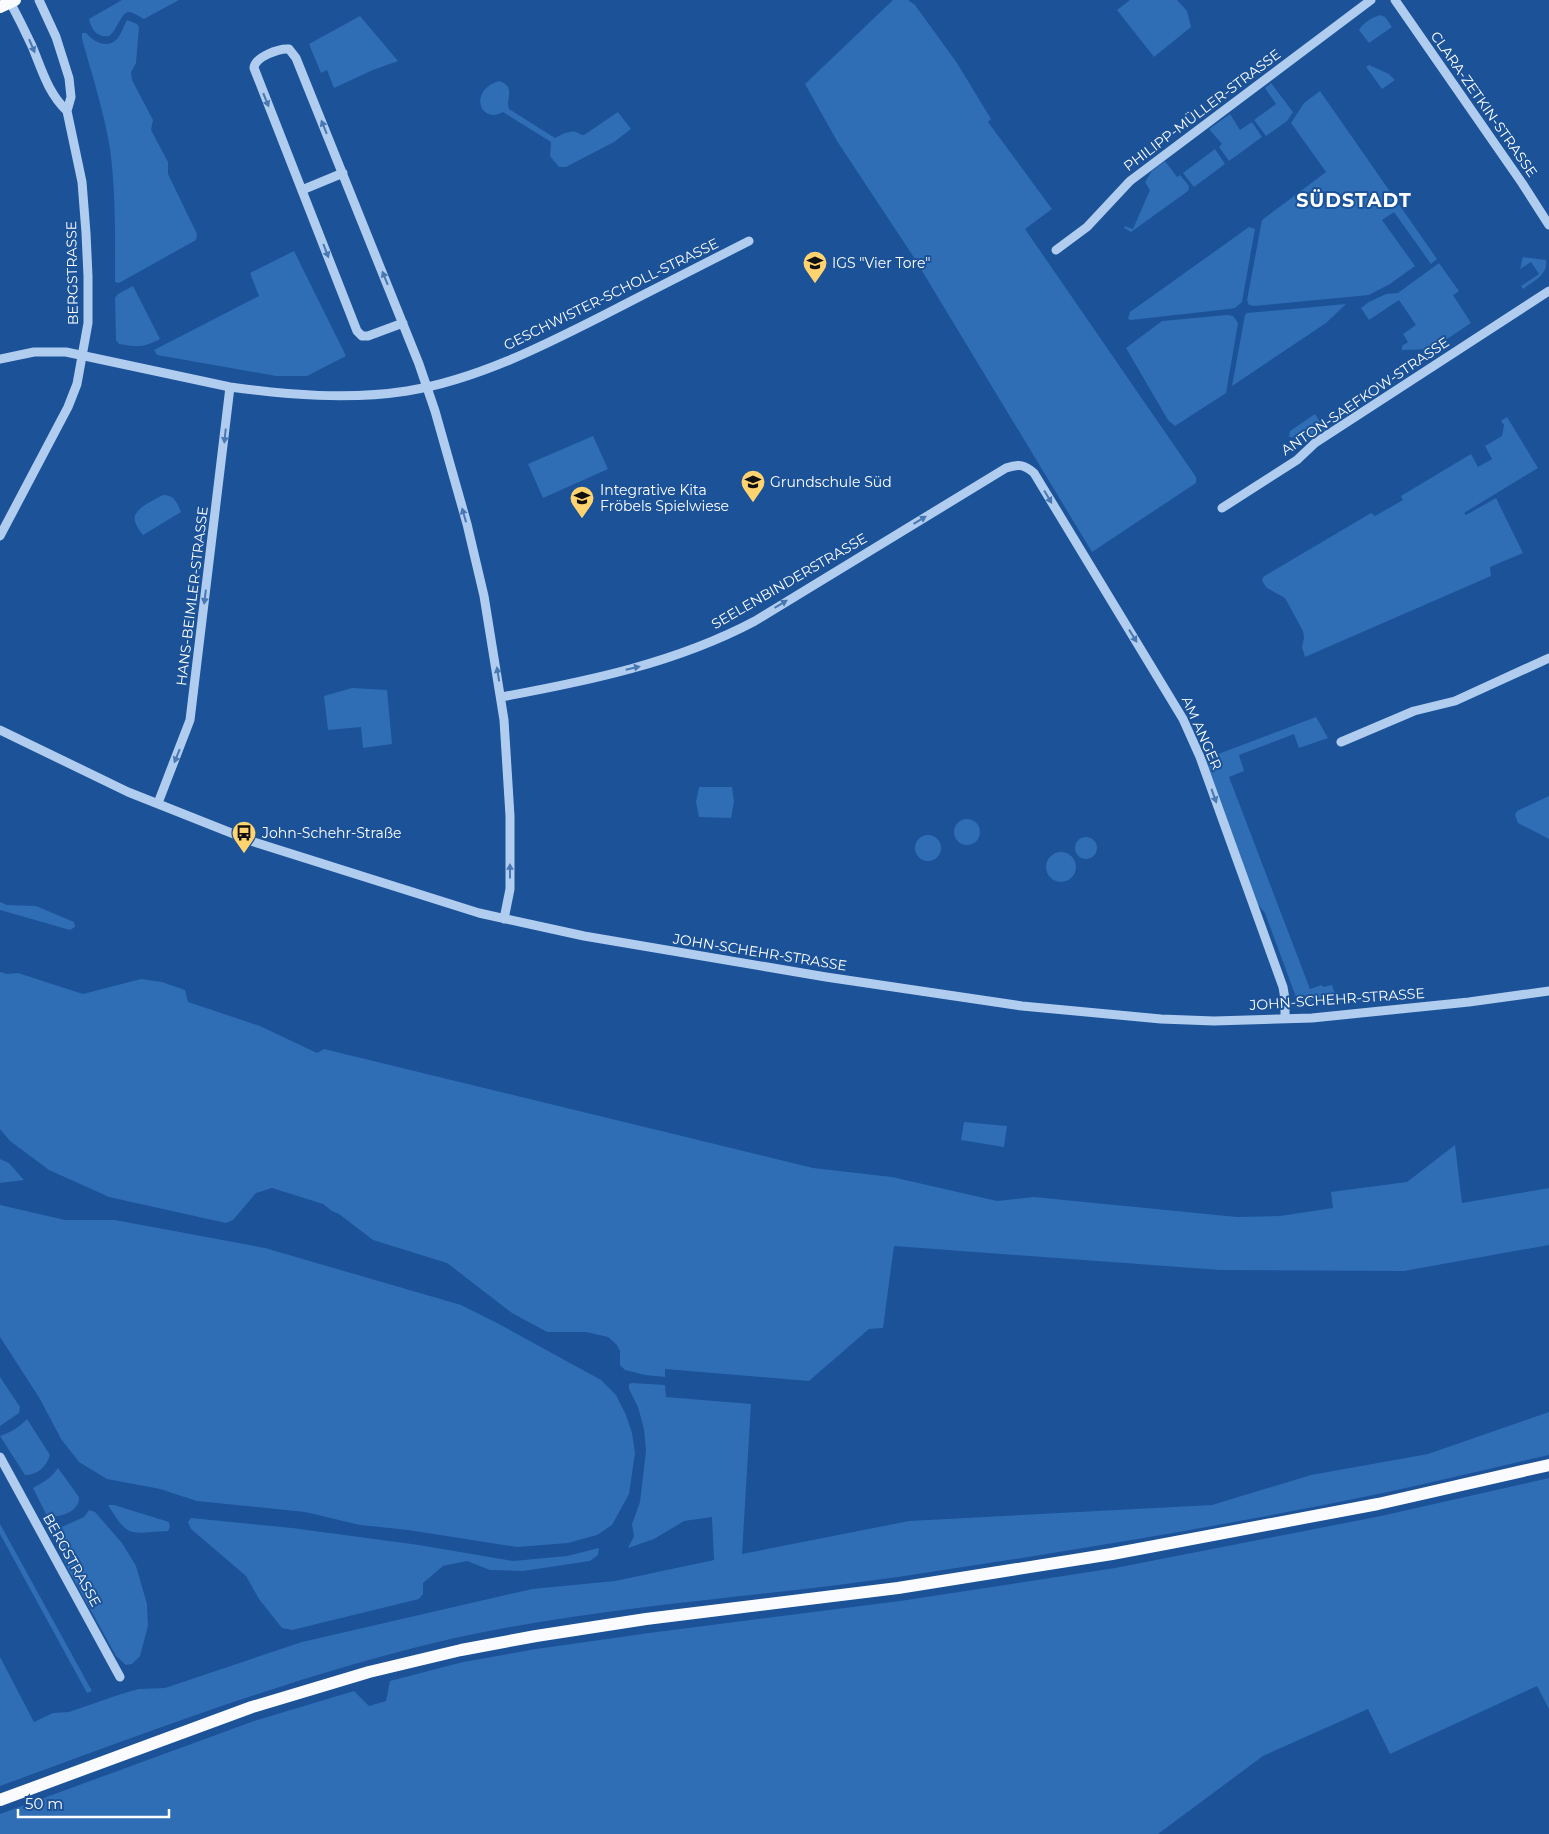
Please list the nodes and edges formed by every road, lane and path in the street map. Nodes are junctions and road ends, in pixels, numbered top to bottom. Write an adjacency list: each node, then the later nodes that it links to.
1 (39, 0): 5 (street, BERGSTRASSE)
2 (1371, 0): 10 (street, PHILIPP-MÜLLER-STRASSE)
3 (1395, 0): 8 (street, CLARA-ZETKIN-STRASSE)
4 (9, 2): 5 (street, one-way to 5)
5 (68, 111): 13 (street, BERGSTRASSE)
6 (343, 173): 7 (street); 7 (street, one-way to 7); 12 (street, one-way to 6)
7 (302, 190): 12 (street, one-way to 12)
8 (1549, 226)
9 (749, 241): 15 (street, GESCHWISTER-SCHOLL-STRASSE)
10 (1056, 250)
11 (1549, 291): 18 (street, ANTON-SAEFKOW-STRASSE)
12 (403, 323): 15 (street)
13 (83, 355): 14 (street, GESCHWISTER-SCHOLL-STRASSE); 16 (street, GESCHWISTER-SCHOLL-STRASSE); 19 (street, BERGSTRASSE)
14 (0, 359)
15 (427, 386): 16 (street, GESCHWISTER-SCHOLL-STRASSE); 21 (street, one-way to 15)
16 (230, 387): 24 (street, HANS-BEIMLER-STRASSE, one-way to 24)
17 (1016, 464): 21 (street, SEELENBINDERSTRASSE, one-way to 17); 27 (street, AM ANGER, one-way to 27)
18 (1222, 508)
19 (0, 536)
20 (1549, 658): 23 (street)
21 (501, 696): 25 (street, one-way to 21)
22 (0, 730): 24 (street, JOHN-SCHEHR-STRASSE)
23 (1341, 742)
24 (158, 803): 25 (street, JOHN-SCHEHR-STRASSE)
25 (504, 919): 27 (street, JOHN-SCHEHR-STRASSE)
26 (1549, 991): 27 (street, JOHN-SCHEHR-STRASSE)
27 (1286, 1019)
28 (0, 1457): 30 (street, BERGSTRASSE)
29 (1549, 1465): 31 (main road)
30 (120, 1677)
31 (0, 1800)

